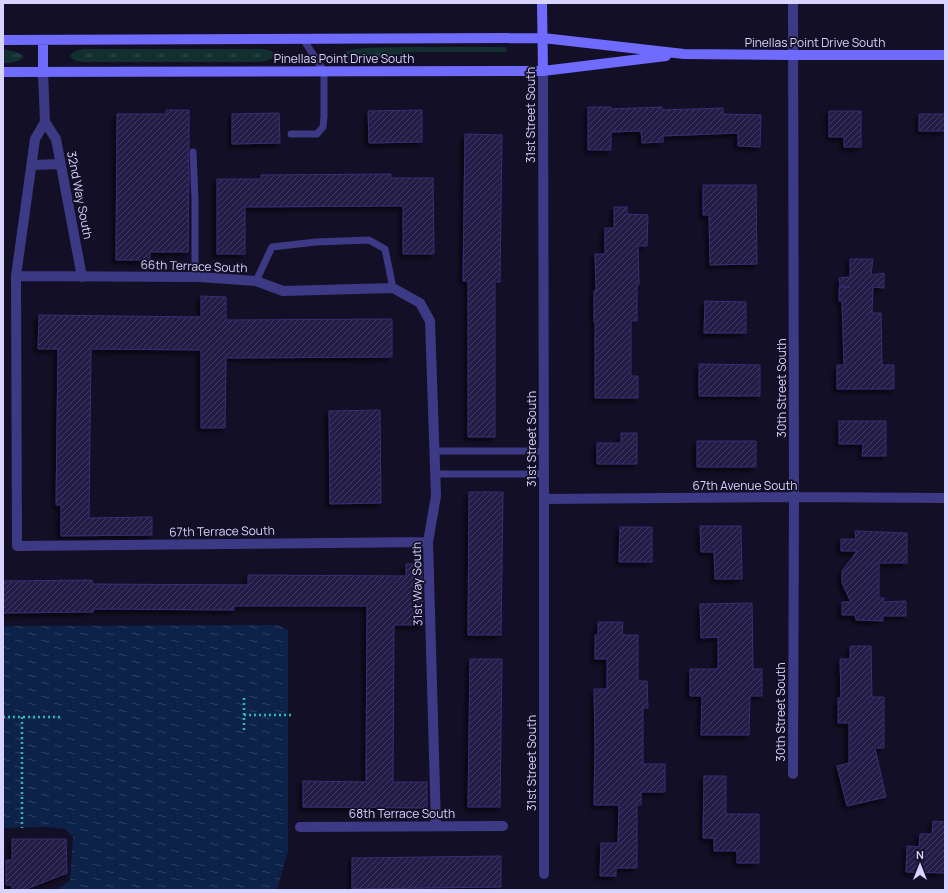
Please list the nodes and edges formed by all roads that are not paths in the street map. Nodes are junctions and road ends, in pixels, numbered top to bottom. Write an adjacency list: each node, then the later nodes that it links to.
1 (542, 3): 4 (street, 31st Street South)
2 (793, 3): 8 (street, 30th Street South)
3 (303, 38): 4 (street, Pinellas Point Drive South); 6 (street, Pinellas Point Drive South); 10 (lane)
4 (542, 38): 7 (street, Pinellas Point Drive South); 11 (street, 31st Street South)
5 (3, 40): 6 (street, Pinellas Point Drive South)
6 (43, 40): 13 (street)
7 (684, 54): 8 (street, Pinellas Point Drive South); 11 (street, Pinellas Point Drive South)
8 (793, 55): 9 (street, Pinellas Point Drive South); 28 (street, 30th Street South)
9 (945, 55)
10 (324, 71): 11 (street, Pinellas Point Drive South); 13 (street, Pinellas Point Drive South); 15 (lane)
11 (543, 71): 25 (street, 31st Street South)
12 (3, 72): 13 (street, Pinellas Point Drive South)
13 (43, 72): 14 (street)
14 (45, 122): 17 (street); 18 (street, 32nd Way South)
15 (291, 134)
16 (193, 152): 21 (lane)
17 (32, 164): 18 (street); 19 (street)
18 (61, 164): 20 (street, 32nd Way South)
19 (16, 276): 20 (street, 66th Terrace South); 31 (street, 67th Terrace South)
20 (82, 277): 21 (street, 66th Terrace South)
21 (195, 277): 22 (street, 66th Terrace South)
22 (256, 281): 23 (street, 66th Terrace South); 23 (lane)
23 (393, 288): 24 (street, 31st Way South)
24 (434, 451): 25 (lane); 26 (street, 31st Way South)
25 (544, 451): 27 (street, 31st Street South)
26 (435, 474): 27 (lane); 31 (street, 31st Way South)
27 (544, 474): 30 (street, 31st Street South)
28 (794, 497): 29 (street, 67th Avenue South); 30 (street, 67th Avenue South); 32 (street, 30th Street South)
29 (945, 498)
30 (544, 500): 36 (street, 31st Street South)
31 (428, 542): 34 (street, 31st Way South)
32 (793, 774)
33 (300, 826): 34 (street, 68th Terrace South)
34 (436, 826): 35 (street, 68th Terrace South)
35 (503, 826)
36 (544, 874)

